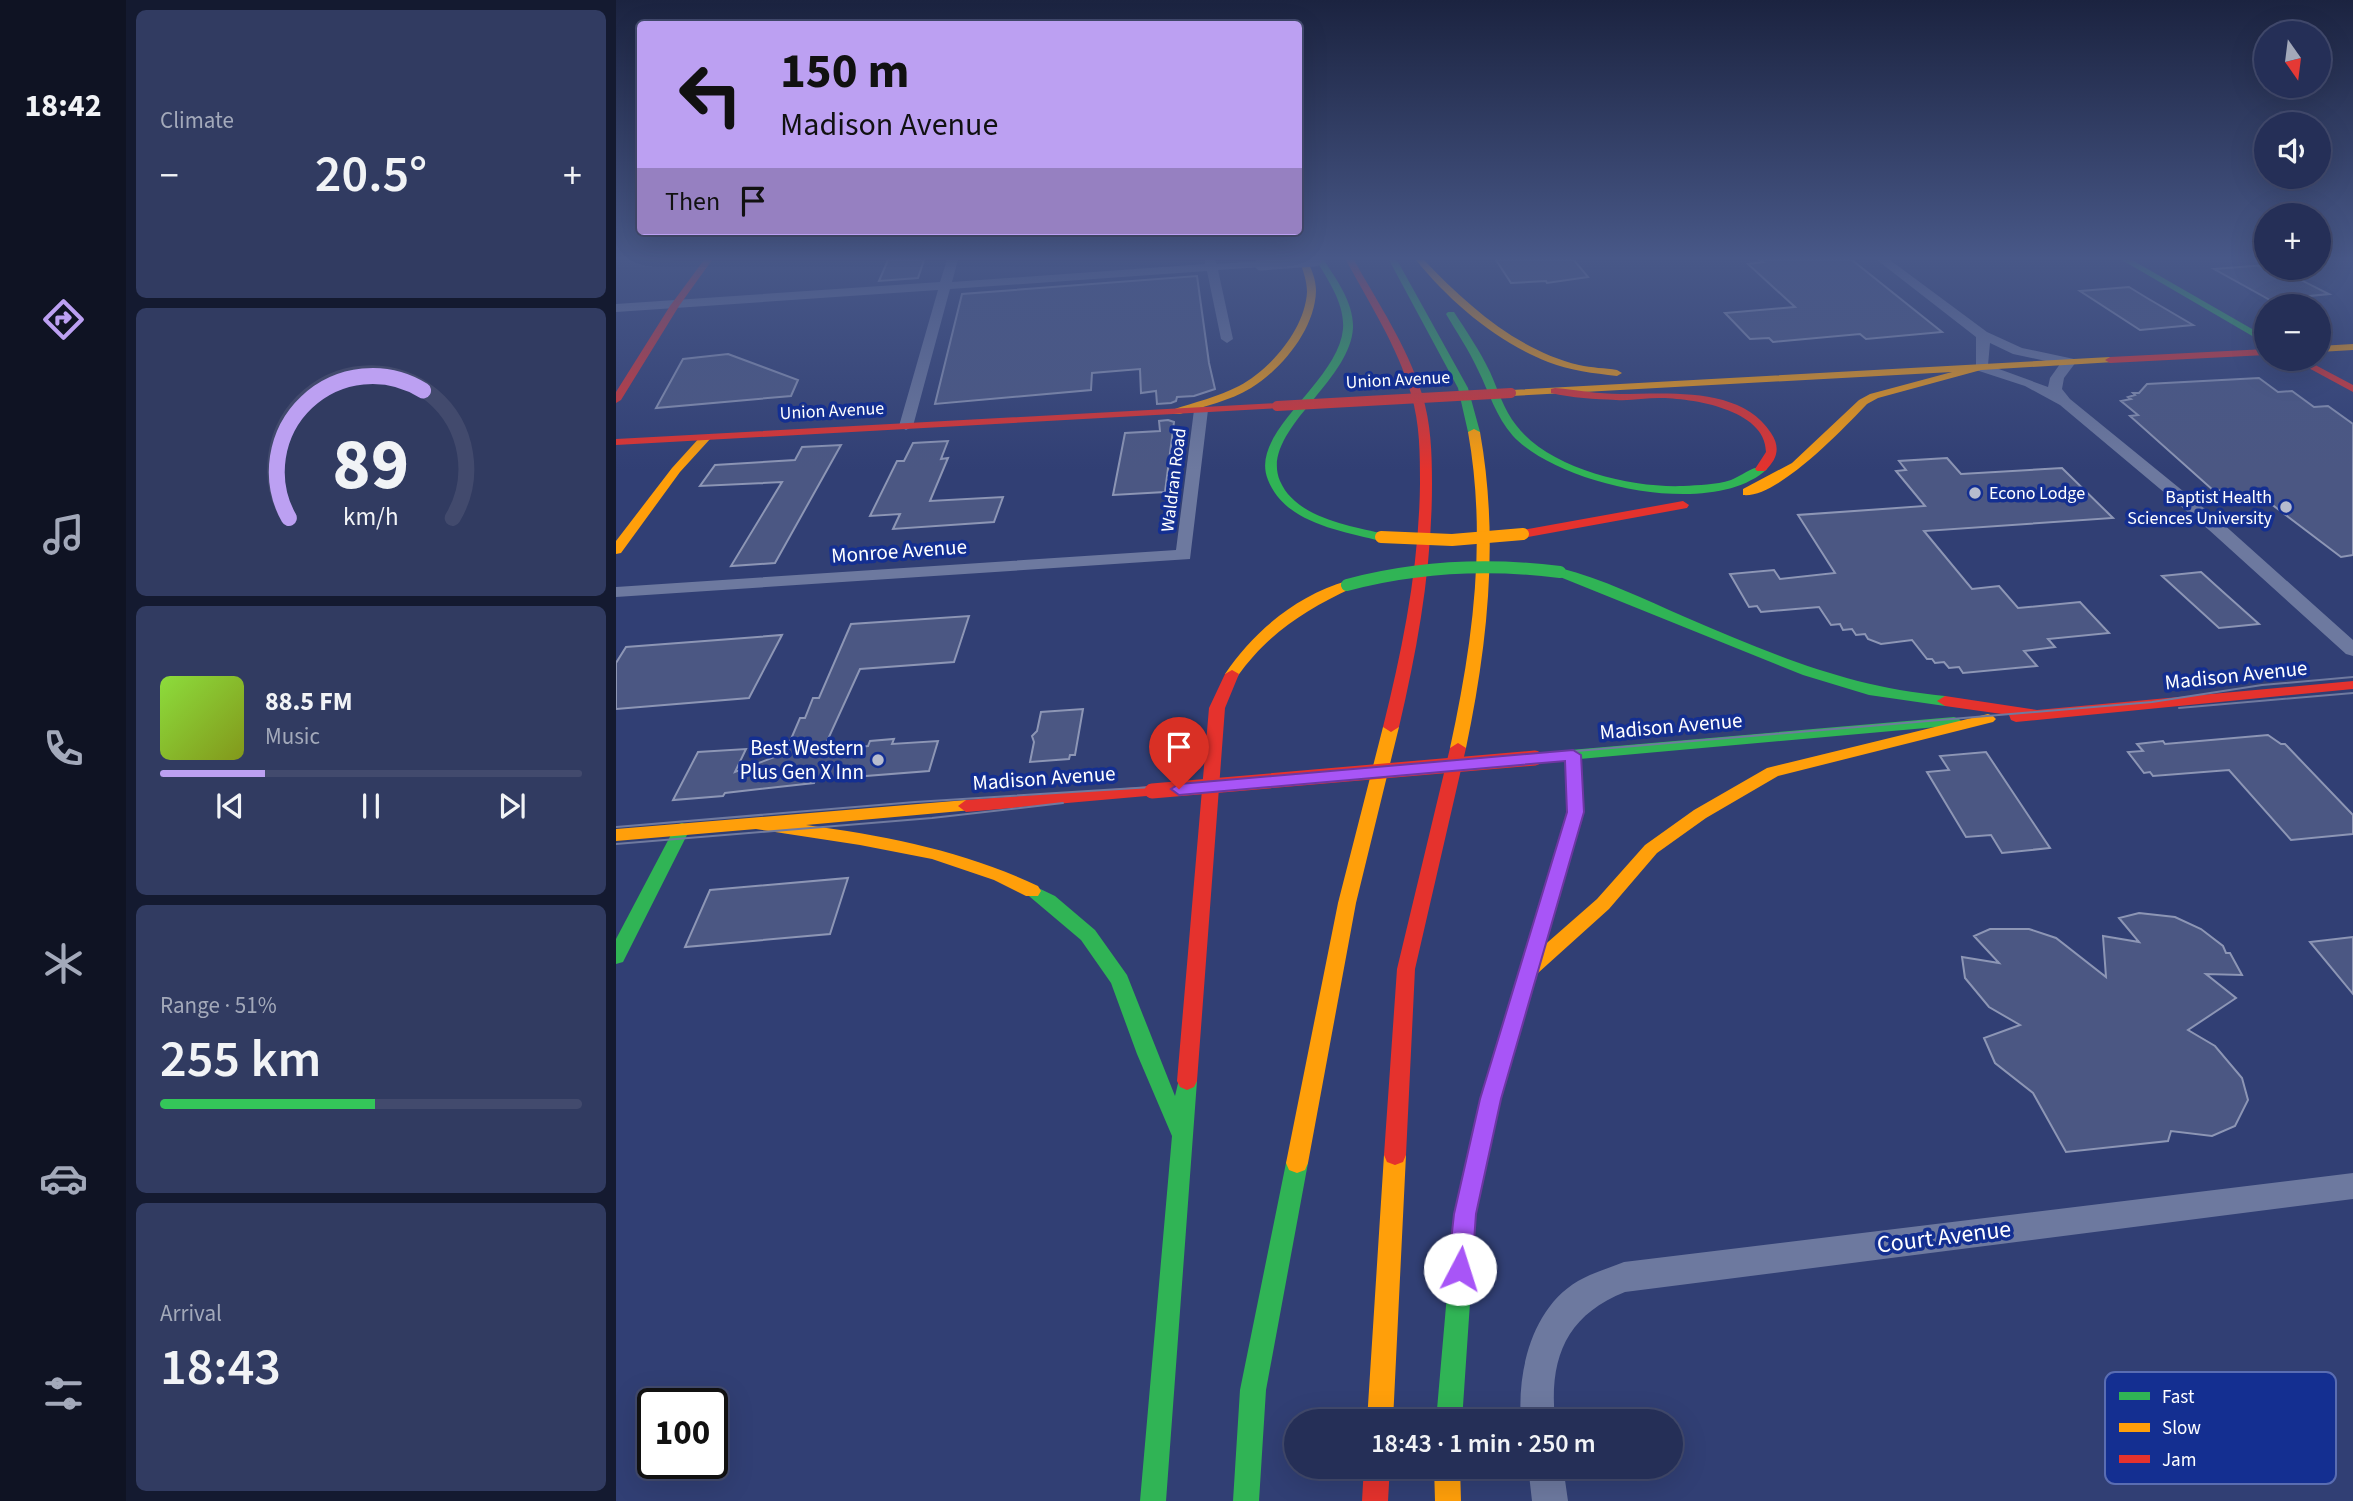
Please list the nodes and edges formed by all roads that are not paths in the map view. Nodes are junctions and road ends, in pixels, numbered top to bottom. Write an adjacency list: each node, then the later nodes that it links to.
1 (660, 330): 22 (main road)
2 (933, 330): 26 (street)
3 (1225, 330): 12 (street)
4 (1296, 330): 25 (main road)
5 (1346, 330): 17 (main road, bridge)
6 (1386, 330): 53 (main road)
7 (1432, 330): 46 (main road)
8 (1461, 330): 21 (main road)
9 (1503, 330): 19 (main road)
10 (1977, 330): 11 (street)
11 (1982, 334): 16 (street); 17 (street)
12 (1227, 339)
13 (2353, 347): 14 (main road)
14 (2331, 348)
15 (2254, 353): 16 (main road, Union Avenue)
16 (2069, 362): 17 (main road, Union Avenue); 23 (street)
17 (1981, 367): 19 (main road, Union Avenue); 23 (street)
18 (2319, 371): 20 (main road)
19 (1702, 382): 21 (main road, Union Avenue)
20 (2353, 389)
21 (1555, 391): 24 (main road, Union Avenue, bridge)
22 (616, 400)
23 (2065, 402): 34 (street)
24 (1202, 410): 25 (main road, Union Avenue); 32 (street, Waldran Road)
25 (1176, 412): 26 (main road, Union Avenue)
26 (906, 426): 27 (main road, Union Avenue)
27 (705, 438): 28 (main road, Union Avenue); 30 (main road)
28 (657, 440): 29 (main road, Union Avenue); 30 (main road)
29 (616, 442)
30 (676, 470): 31 (main road)
31 (616, 550)
32 (1184, 555): 33 (street, Monroe Avenue)
33 (616, 592)
34 (2353, 649)
35 (2353, 685): 36 (main road, Madison Avenue)
36 (2037, 715): 37 (main road, Madison Avenue); 44 (main road, bridge)
37 (1988, 719): 38 (main road, Madison Avenue); 43 (main road)
38 (1573, 755): 39 (main road, Madison Avenue, bridge); 43 (main road)
39 (753, 823): 40 (main road, Madison Avenue); 44 (main road)
40 (682, 829): 41 (main road, Madison Avenue); 42 (main road)
41 (616, 835)
42 (616, 957)
43 (1531, 968): 47 (main road)
44 (1182, 1137): 52 (main road)
45 (2353, 1186): 48 (street, Court Avenue)
46 (1381, 1409)
47 (1450, 1409)
48 (1536, 1409)
49 (1377, 1479): 54 (main road)
50 (1447, 1479): 55 (main road)
51 (1547, 1479): 56 (street)
52 (1153, 1501)
53 (1246, 1501)
54 (1376, 1501)
55 (1448, 1501)
56 (1550, 1501)

